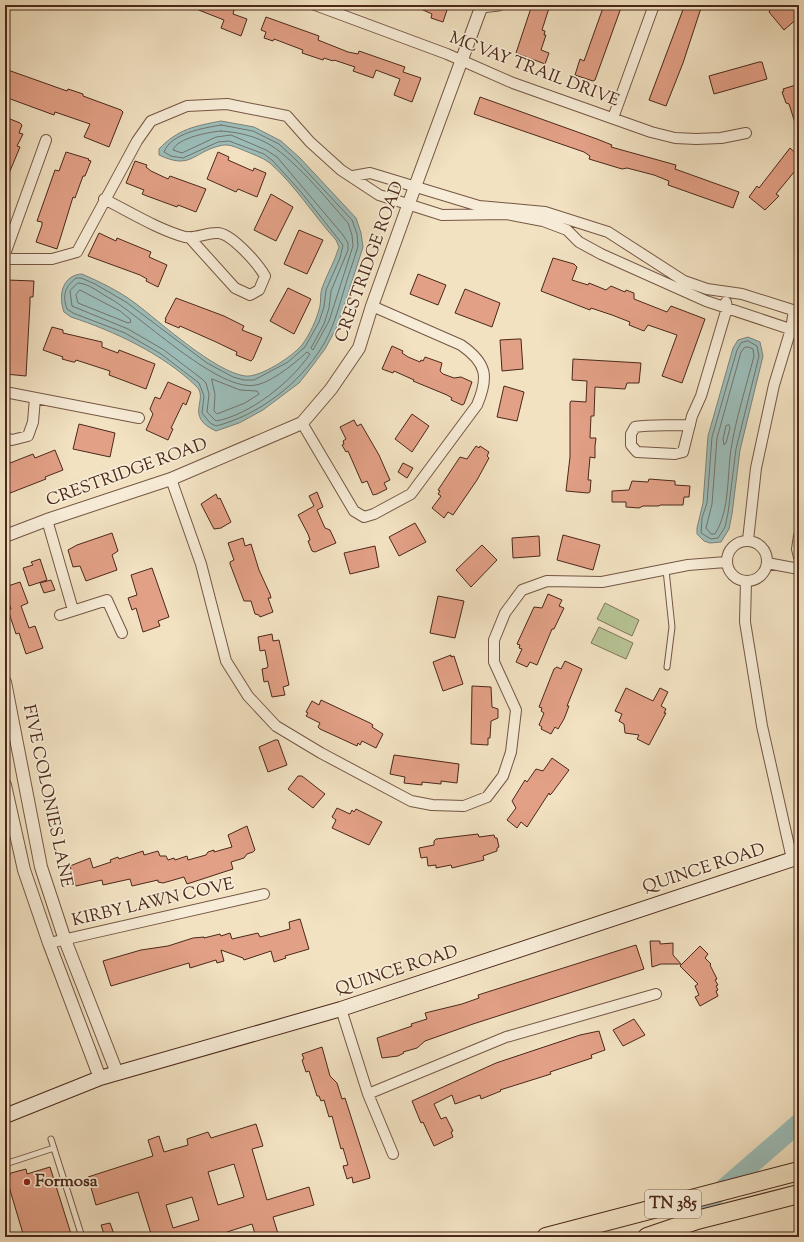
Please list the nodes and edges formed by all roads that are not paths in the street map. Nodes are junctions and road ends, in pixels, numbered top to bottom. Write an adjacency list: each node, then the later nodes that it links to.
1 (315, 5): 5 (street, MCVAY TRAIL DRIVE)
2 (504, 5): 4 (lane)
3 (654, 5): 6 (street)
4 (481, 7): 5 (street, CRESTRIDGE ROAD)
5 (462, 60): 6 (street, MCVAY TRAIL DRIVE); 10 (street, CRESTRIDGE ROAD)
6 (613, 118): 7 (street, MCVAY TRAIL DRIVE)
7 (746, 133)
8 (46, 140): 14 (street)
9 (353, 176): 10 (street); 11 (street); 12 (street)
10 (415, 187): 12 (street, CRESTRIDGE ROAD); 16 (street)
11 (104, 199): 13 (street); 15 (street)
12 (409, 203): 17 (street, CRESTRIDGE ROAD); 18 (street)
13 (189, 237): 13 (street)
14 (5, 254)
15 (5, 259)
16 (725, 292): 18 (street); 19 (street)
17 (372, 306): 24 (street, CRESTRIDGE ROAD); 24 (street)
18 (727, 308): 20 (street); 25 (street)
19 (796, 311): 20 (street)
20 (795, 331): 31 (street)
21 (5, 392): 22 (street)
22 (35, 398): 23 (street); 26 (street)
23 (139, 418)
24 (302, 423): 27 (street, CRESTRIDGE ROAD)
25 (690, 425): 25 (street)
26 (5, 438)
27 (171, 479): 28 (street, CRESTRIDGE ROAD); 36 (street)
28 (47, 520): 29 (street, CRESTRIDGE ROAD); 38 (street)
29 (5, 536)
30 (799, 536): 32 (street)
31 (748, 540): 33 (street); 34 (street)
32 (799, 557)
33 (726, 562): 36 (street); 37 (street)
34 (767, 563): 35 (street); 37 (street)
35 (799, 569)
36 (666, 570): 41 (lane)
37 (746, 581): 44 (street)
38 (73, 610): 39 (street); 40 (street)
39 (60, 615)
40 (122, 632)
41 (667, 667)
42 (5, 682): 45 (street, FIVE COLONIES LANE)
43 (5, 785): 46 (street, FIVE COLONIES LANE)
44 (795, 858): 51 (main road, QUINCE ROAD)
45 (41, 867): 46 (street); 48 (street, FIVE COLONIES LANE)
46 (24, 870): 49 (street, FIVE COLONIES LANE)
47 (264, 894): 48 (street, KIRBY LAWN COVE)
48 (65, 940): 49 (street, KIRBY LAWN COVE); 52 (street, FIVE COLONIES LANE)
49 (49, 943): 53 (street, FIVE COLONIES LANE)
50 (656, 994): 54 (street)
51 (341, 1008): 52 (main road, QUINCE ROAD); 54 (street)
52 (117, 1073): 53 (main road, QUINCE ROAD)
53 (100, 1078): 55 (main road, QUINCE ROAD)
54 (368, 1094): 58 (street)
55 (5, 1116)
56 (51, 1139): 57 (lane)
57 (54, 1148): 59 (lane); 64 (lane)
58 (393, 1154)
59 (5, 1164)
60 (799, 1171): 65 (highway, TN 385)
61 (799, 1194): 66 (highway, TN 385)
62 (5, 1228): 63 (lane)
63 (8, 1237)
64 (82, 1237)
65 (546, 1237)
66 (647, 1237)

